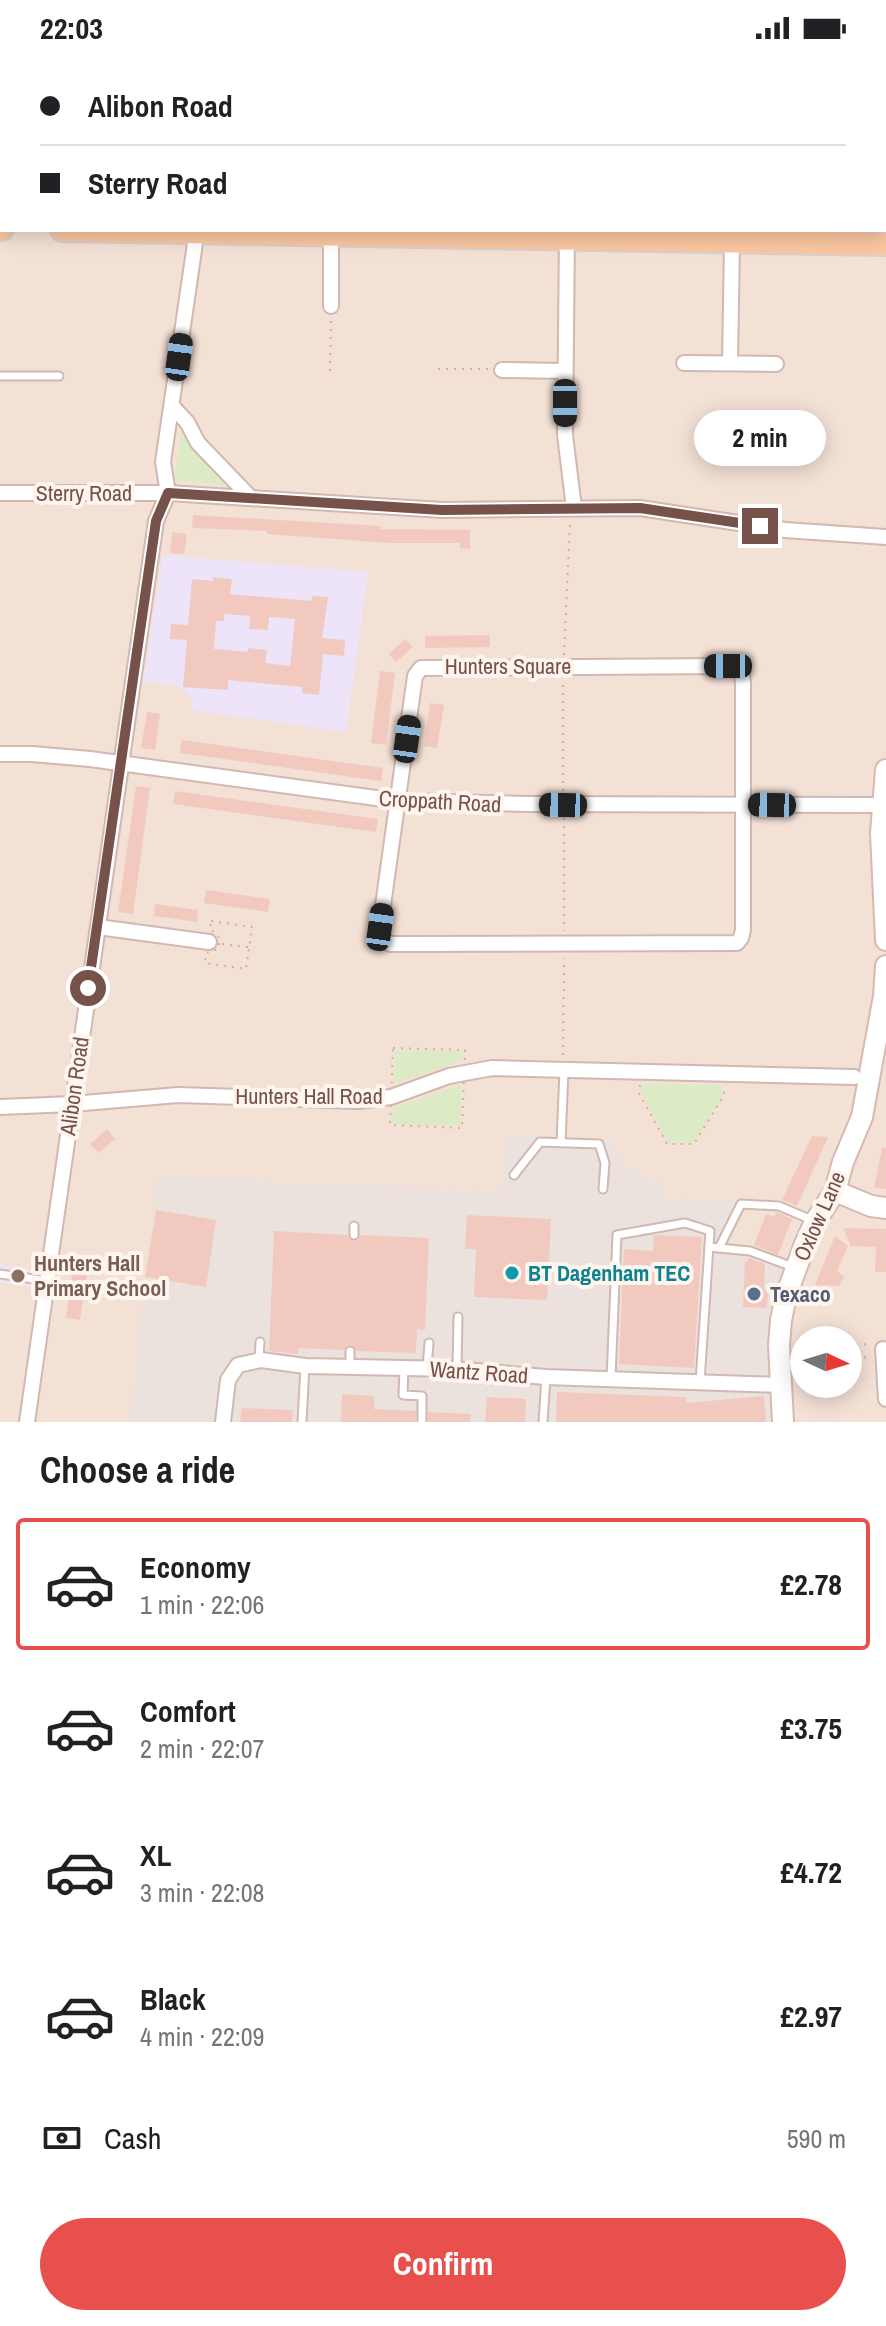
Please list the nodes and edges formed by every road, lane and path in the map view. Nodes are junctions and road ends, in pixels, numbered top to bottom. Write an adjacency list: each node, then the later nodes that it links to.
1 (197, 232): 17 (street, Alibon Road)
2 (242, 232): 3 (main road)
3 (331, 234): 4 (main road); 7 (street)
4 (567, 234): 5 (main road); 14 (street)
5 (732, 242): 6 (main road); 9 (street)
6 (886, 244)
7 (331, 306): 13 (path)
8 (684, 363): 9 (street)
9 (730, 363): 10 (street)
10 (776, 364)
11 (438, 369): 12 (path)
12 (502, 370): 14 (street)
13 (330, 371)
14 (565, 371): 21 (street)
15 (0, 376): 16 (lane)
16 (59, 376)
17 (172, 406): 19 (street, Alibon Road); 20 (street)
18 (0, 493): 19 (street, Sterry Road)
19 (168, 493): 20 (street, Sterry Road); 25 (street, Alibon Road)
20 (250, 497): 21 (street, Sterry Road)
21 (572, 508): 22 (street, Sterry Road); 23 (path)
22 (886, 537)
23 (564, 666): 27 (street, Hunters Square); 28 (street, Hunters Square); 29 (path)
24 (0, 754): 25 (street, Croppath Road)
25 (121, 763): 27 (street, Croppath Road); 32 (street, Alibon Road)
26 (886, 770): 30 (street)
27 (398, 801): 29 (street, Croppath Road); 35 (street, Hunters Square)
28 (743, 804): 29 (street, Croppath Road); 30 (street, Croppath Road); 35 (street, Hunters Square)
29 (563, 805): 35 (path)
30 (883, 805): 31 (street)
31 (886, 887): 33 (street)
32 (98, 927): 34 (street); 43 (street, Alibon Road)
33 (886, 940)
34 (214, 943): 36 (path); 36 (path); 36 (path)
35 (564, 944): 39 (path)
36 (249, 948)
37 (886, 966): 38 (street, Oxlow Lane)
38 (886, 984): 48 (street, Oxlow Lane)
39 (564, 1070): 40 (street, Hunters Hall Road); 43 (street, Hunters Hall Road); 45 (lane)
40 (640, 1072): 41 (street, Hunters Hall Road); 41 (path)
41 (725, 1074): 42 (street, Hunters Hall Road)
42 (854, 1077)
43 (72, 1104): 44 (street, Hunters Hall Road); 55 (street, Alibon Road)
44 (0, 1107)
45 (561, 1143): 46 (lane); 47 (lane)
46 (514, 1175)
47 (603, 1189)
48 (835, 1191): 49 (street); 50 (street, Oxlow Lane)
49 (886, 1208)
50 (815, 1222): 52 (lane); 53 (street, Oxlow Lane)
51 (709, 1247): 52 (lane); 70 (lane); 71 (lane)
52 (719, 1248): 53 (lane)
53 (795, 1268): 72 (street, Oxlow Lane)
54 (0, 1274): 55 (lane)
55 (47, 1281): 74 (street, Alibon Road)
56 (458, 1317): 68 (lane)
57 (260, 1342): 63 (lane)
58 (429, 1343): 67 (lane)
59 (862, 1344): 61 (path)
60 (350, 1351): 65 (lane)
61 (883, 1353): 62 (path); 73 (street)
62 (862, 1357)
63 (259, 1361): 64 (street, Wantz Road); 75 (street)
64 (305, 1366): 65 (street, Wantz Road); 76 (lane)
65 (350, 1367): 66 (street, Wantz Road)
66 (404, 1368): 67 (street, Wantz Road); 77 (lane)
67 (427, 1368): 68 (street, Wantz Road)
68 (457, 1369): 69 (street, Wantz Road)
69 (546, 1377): 70 (street, Wantz Road); 78 (lane)
70 (611, 1379): 71 (street, Wantz Road)
71 (700, 1382): 72 (street, Wantz Road)
72 (781, 1385): 79 (street, Oxlow Lane)
73 (886, 1399)
74 (27, 1422)
75 (223, 1422)
76 (302, 1422)
77 (422, 1422)
78 (543, 1422)
79 (783, 1422)

